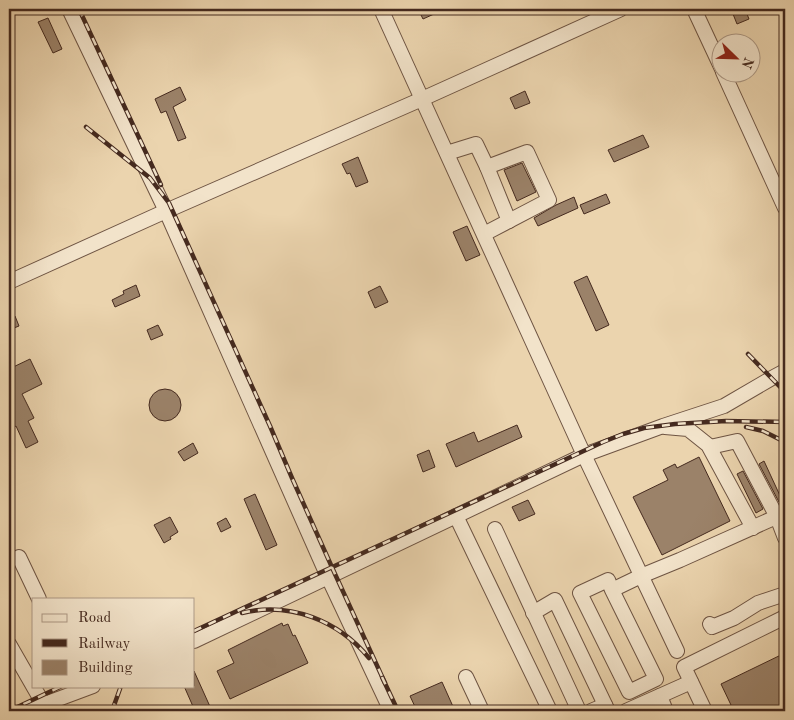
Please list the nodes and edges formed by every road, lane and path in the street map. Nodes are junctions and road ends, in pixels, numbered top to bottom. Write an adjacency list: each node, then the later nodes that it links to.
1 (69, 9): 11 (lane)
2 (381, 9): 7 (lane)
3 (620, 9): 7 (lane)
4 (694, 9): 5 (lane)
5 (712, 49)
6 (727, 82): 10 (lane)
7 (422, 99): 8 (lane); 11 (lane)
8 (447, 153): 9 (lane); 13 (lane)
9 (487, 167): 12 (lane); 12 (lane)
10 (785, 208)
11 (166, 211): 14 (lane); 26 (lane)
12 (509, 221): 13 (lane)
13 (484, 234): 18 (lane)
14 (9, 282)
15 (785, 371): 16 (lane)
16 (659, 427): 17 (lane); 18 (lane)
17 (710, 447): 19 (lane); 21 (lane)
18 (584, 455): 20 (lane); 25 (lane)
19 (781, 515): 21 (lane); 23 (lane)
20 (456, 516): 26 (lane); 47 (lane)
21 (753, 528): 25 (lane)
22 (495, 529): 30 (lane)
23 (785, 538)
24 (19, 557): 29 (lane)
25 (641, 576): 27 (lane); 35 (lane)
26 (328, 577): 33 (lane); 45 (lane)
27 (612, 590): 27 (lane)
28 (785, 594): 32 (lane)
29 (39, 598)
30 (533, 613): 43 (lane); 48 (lane)
31 (785, 618): 37 (lane)
32 (710, 624)
33 (195, 641)
34 (9, 644): 38 (lane)
35 (676, 651)
36 (466, 677): 46 (lane)
37 (691, 682): 41 (lane); 52 (lane)
38 (32, 685)
39 (34, 688): 42 (lane)
40 (85, 688): 42 (lane)
41 (660, 696): 50 (lane); 51 (lane)
42 (45, 708): 44 (lane)
43 (607, 708): 49 (lane)
44 (26, 711)
45 (391, 711)
46 (482, 711)
47 (550, 711)
48 (579, 711)
49 (591, 711)
50 (626, 711)
51 (666, 711)
52 (705, 711)

